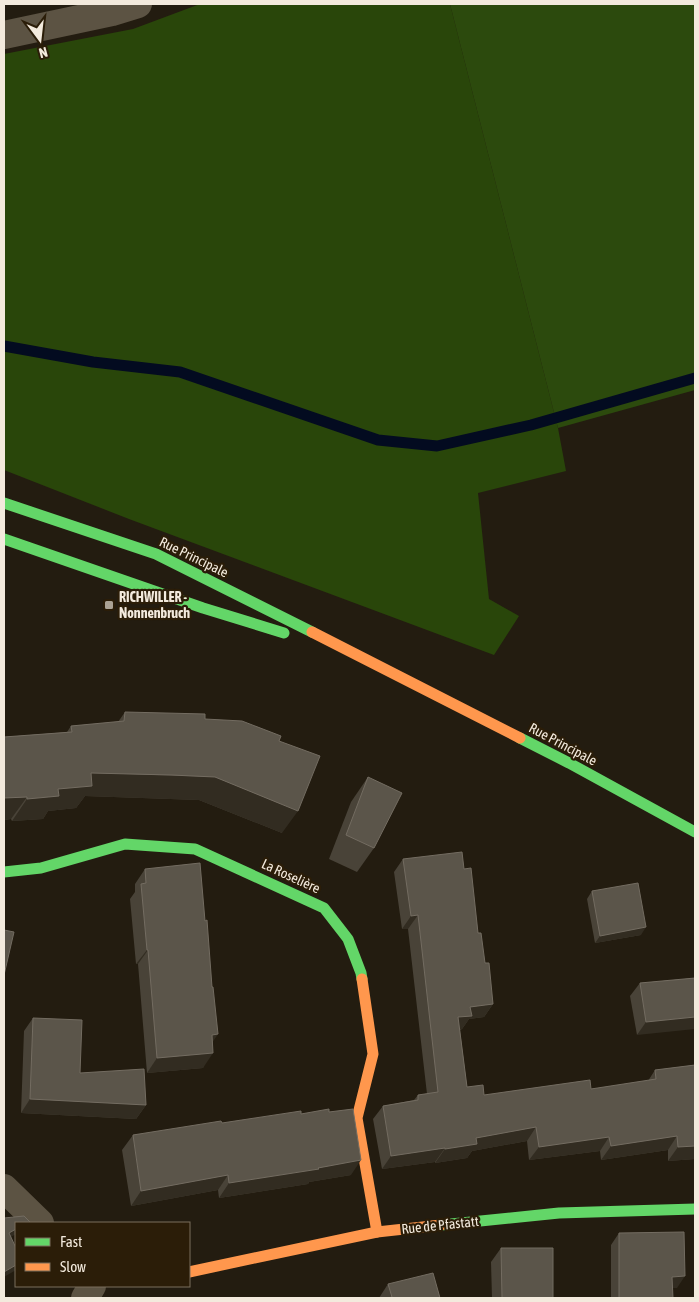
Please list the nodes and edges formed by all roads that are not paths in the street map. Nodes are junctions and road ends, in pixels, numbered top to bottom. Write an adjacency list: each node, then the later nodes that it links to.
1 (138, 4): 2 (street)
2 (4, 35)
3 (4, 502): 5 (street, Rue Principale)
4 (4, 538): 5 (street, Rue Principale)
5 (363, 658): 6 (street, Rue Principale)
6 (695, 832)
7 (4, 872): 11 (street, La Roselière)
8 (4, 1188): 10 (street)
9 (695, 1209): 11 (street, Rue de Pfastatt)
10 (39, 1222)
11 (377, 1232): 12 (street, Rue de Pfastatt)
12 (190, 1272)
13 (92, 1287): 14 (street)
14 (85, 1298)

